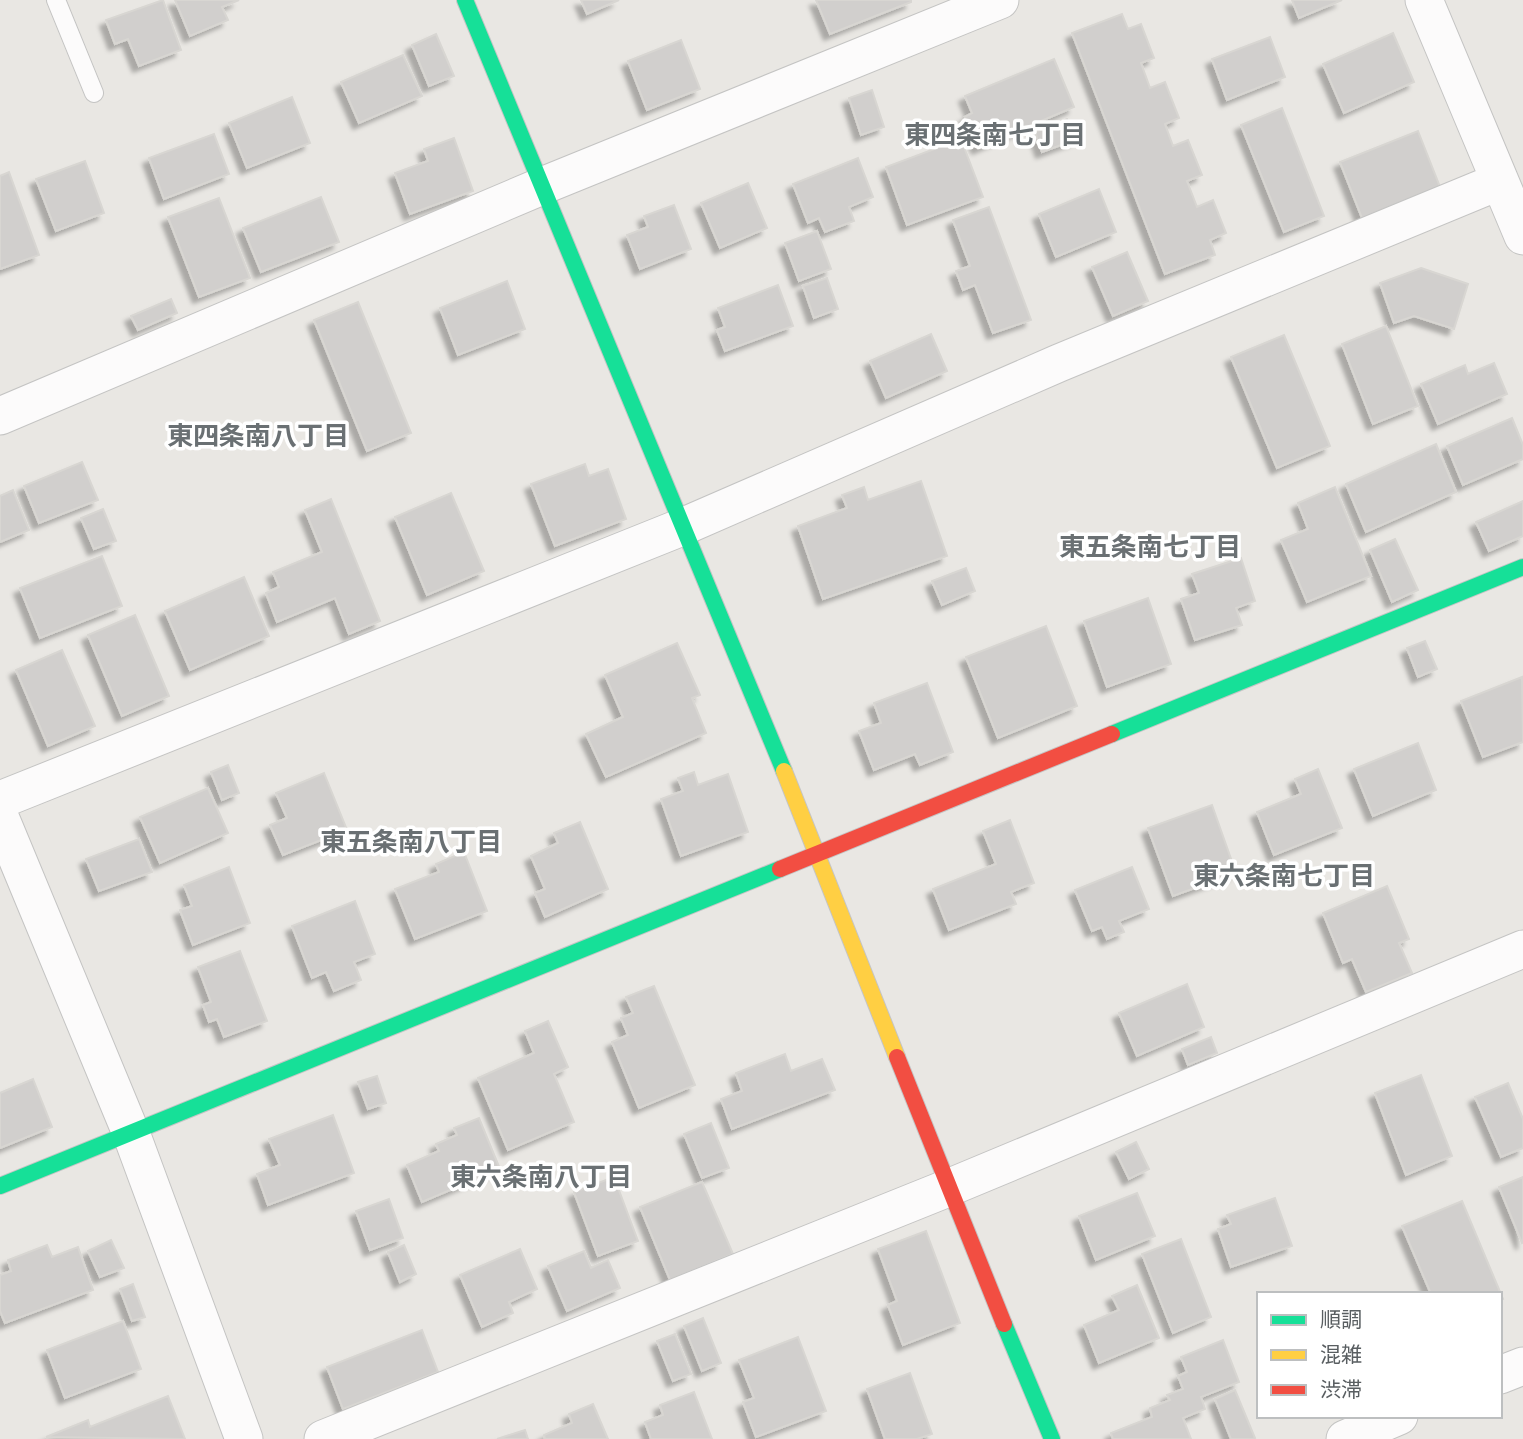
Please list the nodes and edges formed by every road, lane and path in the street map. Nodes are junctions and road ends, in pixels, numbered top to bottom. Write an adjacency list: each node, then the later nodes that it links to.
1 (56, 0): 5 (lane)
2 (466, 0): 7 (street)
3 (1000, 0): 7 (street)
4 (1424, 0): 6 (street)
5 (94, 93)
6 (1500, 181): 8 (street); 10 (street)
7 (542, 186): 9 (street); 10 (street)
8 (1523, 236)
9 (0, 416)
10 (682, 527): 12 (street); 14 (street)
11 (1523, 567): 14 (street)
12 (0, 800)
13 (0, 817): 16 (street)
14 (819, 856): 16 (street); 18 (street)
15 (1523, 949): 18 (street)
16 (131, 1133): 17 (street); 22 (street)
17 (0, 1186)
18 (948, 1188): 23 (street); 24 (street)
19 (1523, 1366): 20 (street)
20 (1502, 1374)
21 (1394, 1418): 25 (street)
22 (244, 1439)
23 (323, 1439)
24 (1052, 1439)
25 (1346, 1439)

